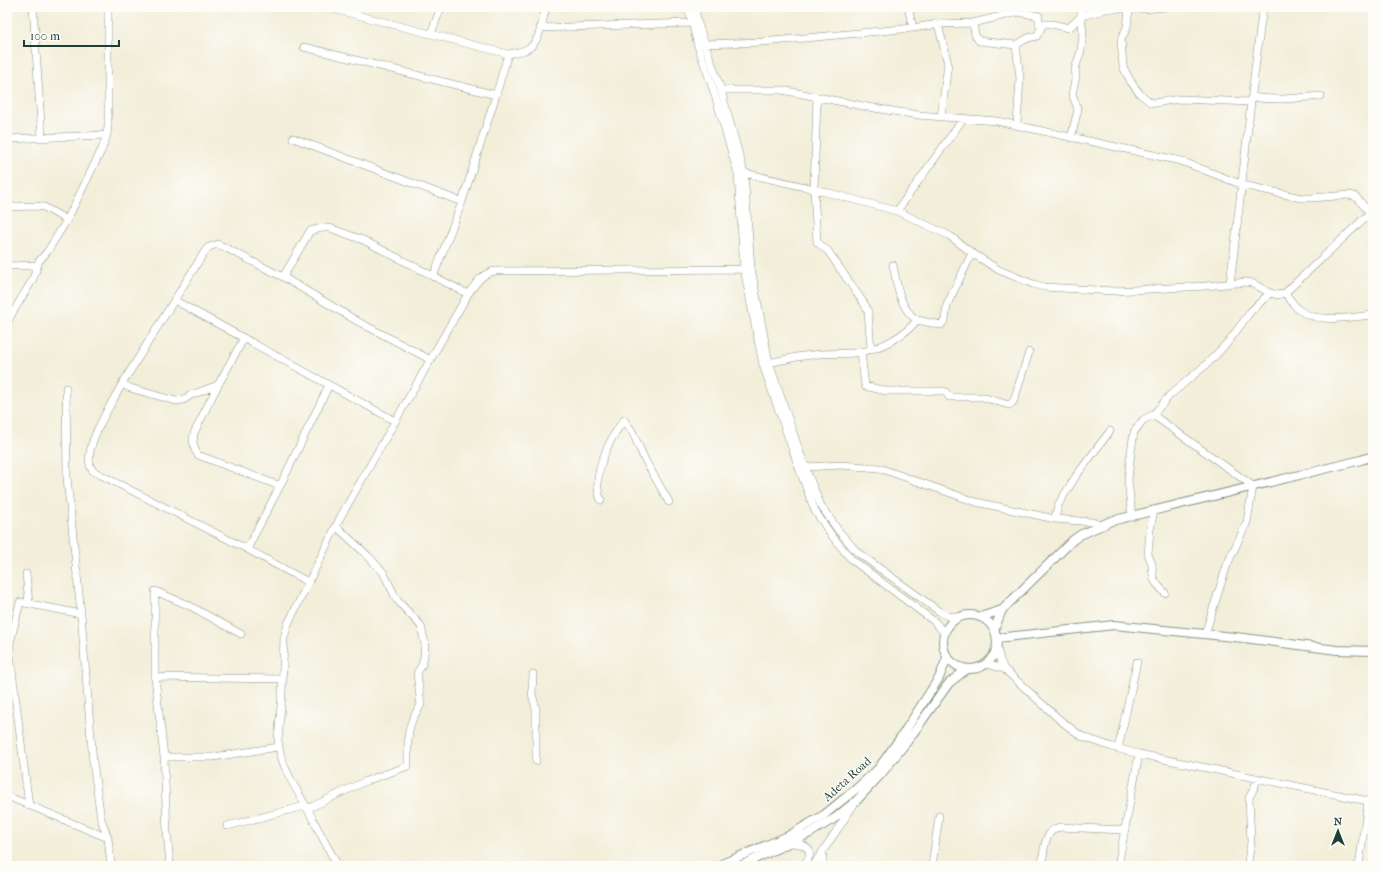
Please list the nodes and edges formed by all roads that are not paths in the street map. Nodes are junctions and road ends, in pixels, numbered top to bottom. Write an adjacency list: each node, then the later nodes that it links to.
1 (33, 7): 37 (street)
2 (63, 7): 3 (street)
3 (84, 7)
4 (108, 7): 36 (street)
5 (326, 7): 22 (street)
6 (441, 7): 22 (street)
7 (546, 7): 20 (street)
8 (688, 7): 16 (street)
9 (695, 7): 23 (street)
10 (908, 7): 21 (street)
11 (1081, 7): 15 (street)
12 (1166, 7): 14 (street)
13 (1263, 7): 31 (street)
14 (1128, 9): 15 (street); 31 (street)
15 (1080, 16): 19 (street); 39 (street)
16 (691, 23): 20 (street); 32 (street)
17 (973, 23): 18 (street); 19 (street); 24 (street)
18 (938, 24): 21 (street); 33 (street)
19 (1043, 24): 24 (street)
20 (540, 28): 26 (street)
21 (913, 28): 23 (street)
22 (431, 34): 26 (street)
23 (704, 44): 27 (street)
24 (1016, 45): 35 (street)
25 (304, 47): 28 (street)
26 (508, 54): 28 (street)
27 (721, 90): 30 (street); 32 (street)
28 (496, 95): 44 (street)
29 (1321, 96): 31 (street)
30 (817, 97): 33 (street); 43 (street)
31 (1251, 100): 42 (street)
32 (723, 111): 41 (street); 53 (street)
33 (941, 117): 34 (street)
34 (963, 119): 35 (street); 46 (street)
35 (1017, 125): 39 (street)
36 (106, 135): 37 (street); 48 (street)
37 (42, 138): 40 (street)
38 (293, 138): 44 (street)
39 (1071, 138): 42 (street)
40 (7, 139)
41 (744, 173): 43 (street); 69 (street)
42 (1243, 185): 47 (street); 56 (street)
43 (814, 189): 46 (street); 65 (street)
44 (462, 202): 55 (street)
45 (7, 207): 48 (street)
46 (897, 211): 49 (street)
47 (1372, 211): 58 (street)
48 (67, 220): 50 (street)
49 (972, 253): 56 (street); 62 (street)
50 (37, 265): 52 (street); 63 (street)
51 (893, 265): 62 (street)
52 (7, 266)
53 (744, 270): 59 (street); 79 (street)
54 (283, 277): 55 (street); 60 (street); 68 (street)
55 (434, 277): 59 (street)
56 (1230, 283): 57 (street)
57 (1270, 293): 58 (street); 74 (street)
58 (1285, 293): 61 (street)
59 (468, 294): 68 (street)
60 (174, 300): 64 (street); 70 (street)
61 (1373, 315)
62 (917, 320): 65 (street)
63 (7, 322)
64 (244, 338): 71 (street); 72 (street)
65 (871, 349): 66 (street)
66 (861, 352): 67 (street); 69 (street)
67 (1029, 352)
68 (431, 360): 75 (street)
69 (769, 363): 78 (street)
70 (122, 384): 71 (street); 89 (street)
71 (218, 385): 80 (street)
72 (330, 385): 75 (street); 80 (street)
73 (66, 388): 95 (street)
74 (1153, 414): 81 (street); 85 (street)
75 (395, 421): 87 (street)
76 (1110, 431): 86 (street)
77 (1373, 456): 81 (main road)
78 (806, 467): 79 (street); 86 (street)
79 (808, 483): 96 (street); 99 (street)
80 (280, 486): 89 (street)
81 (1253, 486): 84 (main road); 101 (street)
82 (601, 500): 83 (street)
83 (669, 502)
84 (1154, 510): 85 (main road); 92 (street)
85 (1132, 517): 88 (main road)
86 (1055, 519): 88 (street)
87 (336, 526): 91 (street); 123 (street)
88 (1103, 526): 94 (main road)
89 (248, 549): 91 (street)
90 (26, 574): 93 (street)
91 (308, 582): 112 (street)
92 (1165, 593)
93 (29, 603): 95 (street); 122 (street)
94 (1002, 610): 97 (main road); 98 (main road)
95 (81, 614): 127 (street)
96 (960, 616): 97 (main road); 99 (main road)
97 (980, 617): 98 (main road)
98 (994, 630): 102 (main road)
99 (944, 633): 105 (main road)
100 (241, 634): 111 (street)
101 (1205, 634): 102 (main road); 104 (main road)
102 (997, 638): 103 (main road)
103 (997, 648): 107 (main road); 109 (street)
104 (1373, 651)
105 (947, 658): 108 (main road); 134 (main road, Adeta Road)
106 (1136, 662): 114 (street)
107 (987, 664): 108 (main road); 109 (street)
108 (967, 669): 120 (main road, Adeta Road)
109 (1004, 669): 114 (street)
110 (533, 674): 117 (street)
111 (155, 677): 112 (street); 116 (street)
112 (283, 679): 113 (street)
113 (279, 747): 116 (street); 123 (street)
114 (1118, 749): 115 (street)
115 (1139, 754): 118 (street); 126 (street)
116 (164, 758): 132 (street)
117 (536, 761)
118 (1257, 778): 121 (street); 130 (street)
119 (7, 796): 122 (street)
120 (857, 800): 128 (main road, Adeta Road); 129 (street)
121 (1371, 801): 142 (street)
122 (28, 806): 127 (street)
123 (306, 807): 125 (street); 133 (street)
124 (939, 816): 139 (street)
125 (227, 826)
126 (1124, 830): 140 (street); 141 (street)
127 (108, 838): 131 (street)
128 (791, 843): 135 (main road, Adeta Road); 136 (street)
129 (823, 851): 137 (street); 138 (street)
130 (1248, 861)
131 (112, 866)
132 (170, 866)
133 (338, 866)
134 (717, 866)
135 (740, 866)
136 (803, 866)
137 (813, 866)
138 (823, 866)
139 (932, 866)
140 (1042, 866)
141 (1118, 866)
142 (1359, 866)

